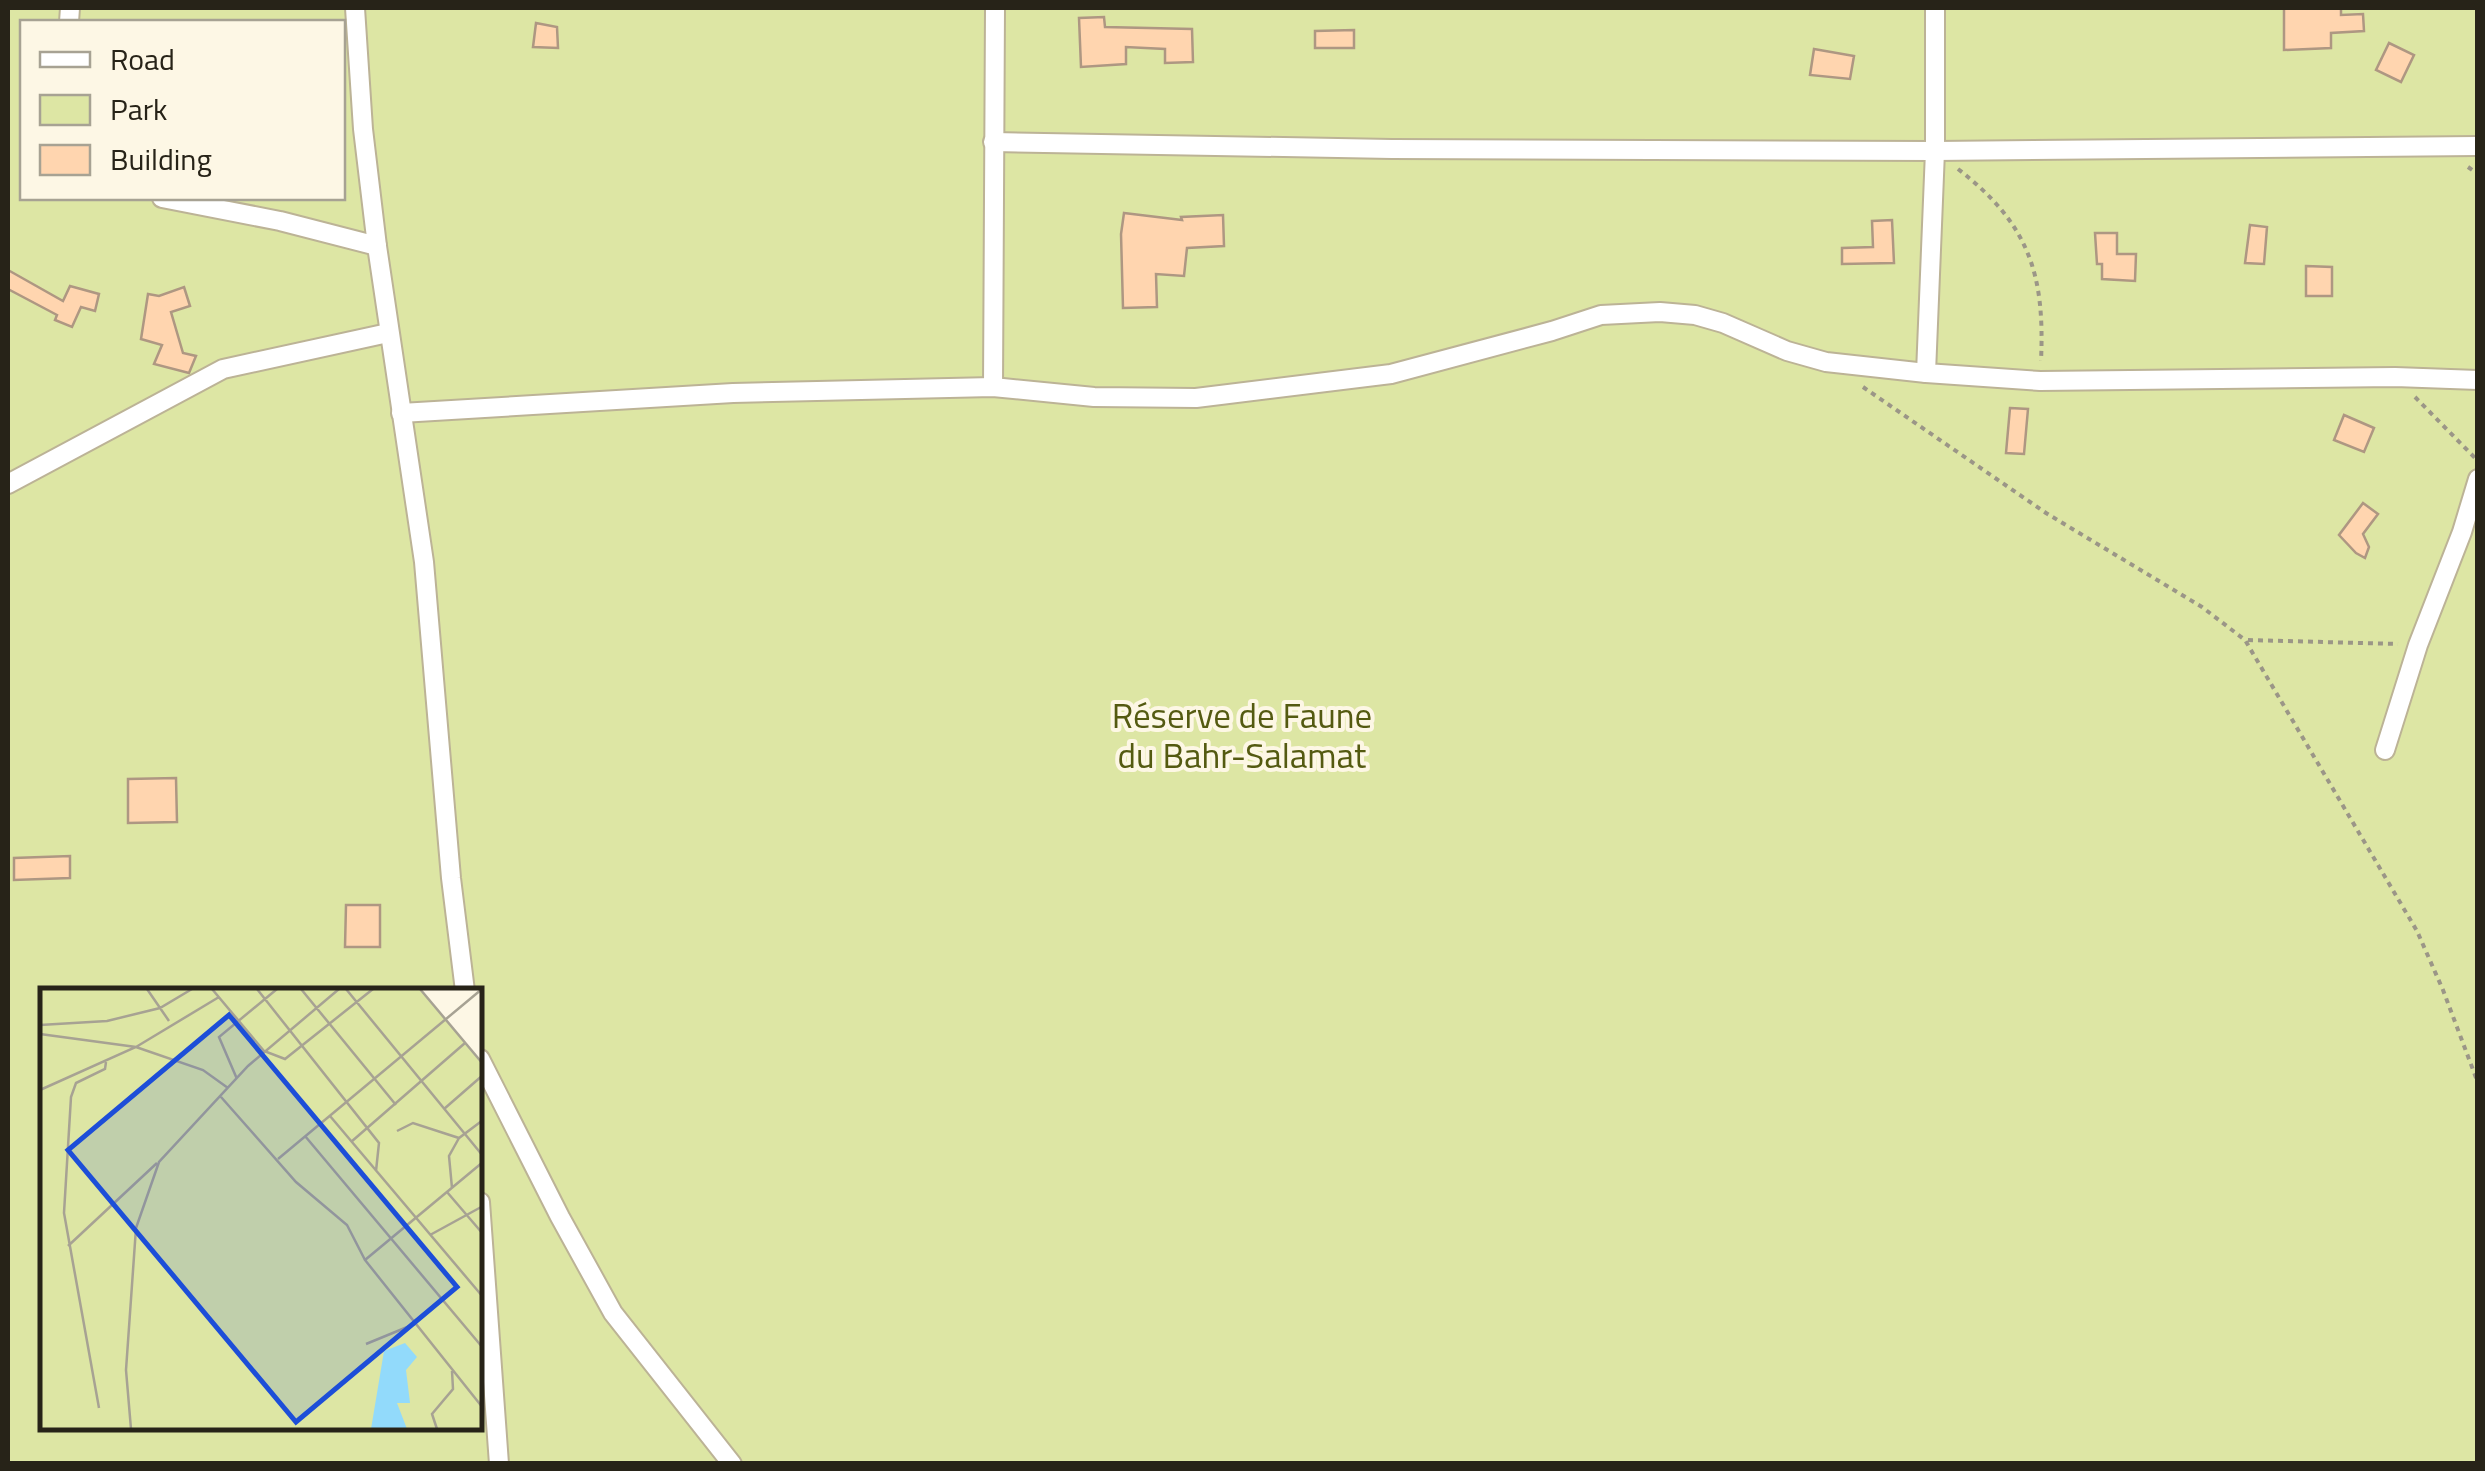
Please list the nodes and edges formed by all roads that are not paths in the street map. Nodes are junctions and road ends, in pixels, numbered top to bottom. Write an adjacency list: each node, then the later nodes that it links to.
1 (355, 8): 8 (street)
2 (995, 8): 4 (street)
3 (1936, 8): 6 (street)
4 (993, 142): 6 (street); 12 (street)
5 (2478, 146): 6 (street)
6 (1935, 151): 10 (street)
7 (172, 200): 8 (street)
8 (377, 246): 9 (street)
9 (388, 333): 13 (street); 15 (street)
10 (1926, 374): 11 (street); 12 (street)
11 (2478, 380)
12 (992, 387): 13 (street)
13 (401, 413): 17 (street)
14 (2478, 479): 16 (street)
15 (8, 484)
16 (2385, 750)
17 (465, 988)
18 (482, 1063): 21 (street)
19 (482, 1230): 20 (street)
20 (499, 1464)
21 (732, 1464)

